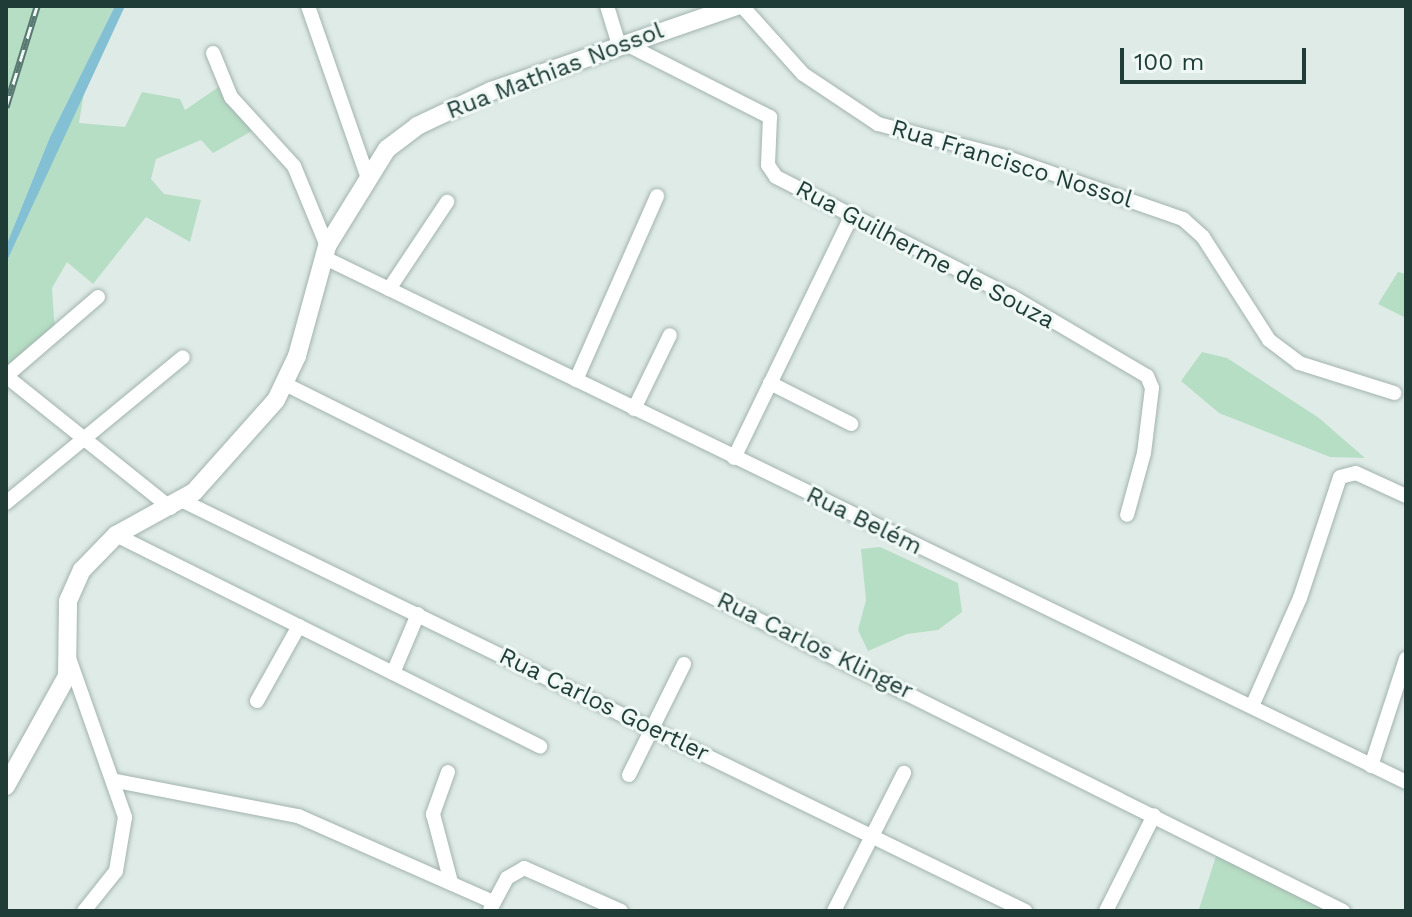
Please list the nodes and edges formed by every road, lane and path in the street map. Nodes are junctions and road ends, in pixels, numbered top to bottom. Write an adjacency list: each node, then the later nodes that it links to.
1 (308, 6): 7 (street)
2 (607, 6): 5 (street)
3 (739, 6): 4 (street, Rua Mathias Nossol); 20 (street, Rua Francisco Nossol)
4 (709, 10): 5 (street, Rua Mathias Nossol)
5 (621, 44): 7 (street, Rua Mathias Nossol); 10 (street, Rua Guilherme de Souza)
6 (213, 53): 11 (street)
7 (367, 175): 11 (street, Rua Mathias Nossol)
8 (657, 196): 17 (street)
9 (447, 202): 12 (street)
10 (851, 217): 18 (street); 28 (street, Rua Guilherme de Souza)
11 (325, 252): 12 (street, Rua Belém); 19 (street, Rua Mathias Nossol)
12 (389, 289): 17 (street, Rua Belém)
13 (98, 297): 16 (street)
14 (670, 335): 21 (street)
15 (183, 357): 23 (street)
16 (6, 376): 23 (street, Rua Carlos Goertler)
17 (576, 380): 21 (street, Rua Belém)
18 (770, 383): 22 (street); 24 (street)
19 (285, 384): 27 (street, Rua Mathias Nossol); 47 (street, Rua Carlos Klinger)
20 (1394, 393)
21 (634, 409): 24 (street, Rua Belém)
22 (851, 424)
23 (83, 437): 26 (street); 27 (street, Rua Carlos Goertler)
24 (734, 458): 37 (street, Rua Belém)
25 (1406, 496): 37 (street)
26 (6, 503)
27 (177, 504): 29 (street, Rua Mathias Nossol); 30 (street, Rua Carlos Goertler)
28 (1127, 515)
29 (116, 535): 31 (street); 32 (street, Rua Mathias Nossol)
30 (418, 614): 35 (street); 38 (street, Rua Carlos Goertler)
31 (299, 626): 35 (street); 36 (street)
32 (69, 658): 44 (street); 46 (street, Rua Mathias Nossol)
33 (1406, 659): 40 (street)
34 (684, 664): 38 (street)
35 (393, 673): 39 (street)
36 (257, 701)
37 (1253, 704): 40 (street, Rua Belém)
38 (652, 729): 43 (street); 48 (street, Rua Carlos Goertler)
39 (540, 746)
40 (1371, 766): 45 (street, Rua Belém)
41 (448, 772): 49 (street)
42 (904, 773): 48 (street)
43 (629, 775)
44 (116, 781): 49 (street); 51 (street)
45 (1406, 782)
46 (6, 786)
47 (1154, 815): 55 (street); 56 (street, Rua Carlos Klinger)
48 (871, 837): 53 (street); 54 (street, Rua Carlos Goertler)
49 (451, 882): 50 (street)
50 (491, 907): 52 (street)
51 (84, 911)
52 (621, 911)
53 (834, 911)
54 (1025, 911)
55 (1106, 911)
56 (1343, 911)

